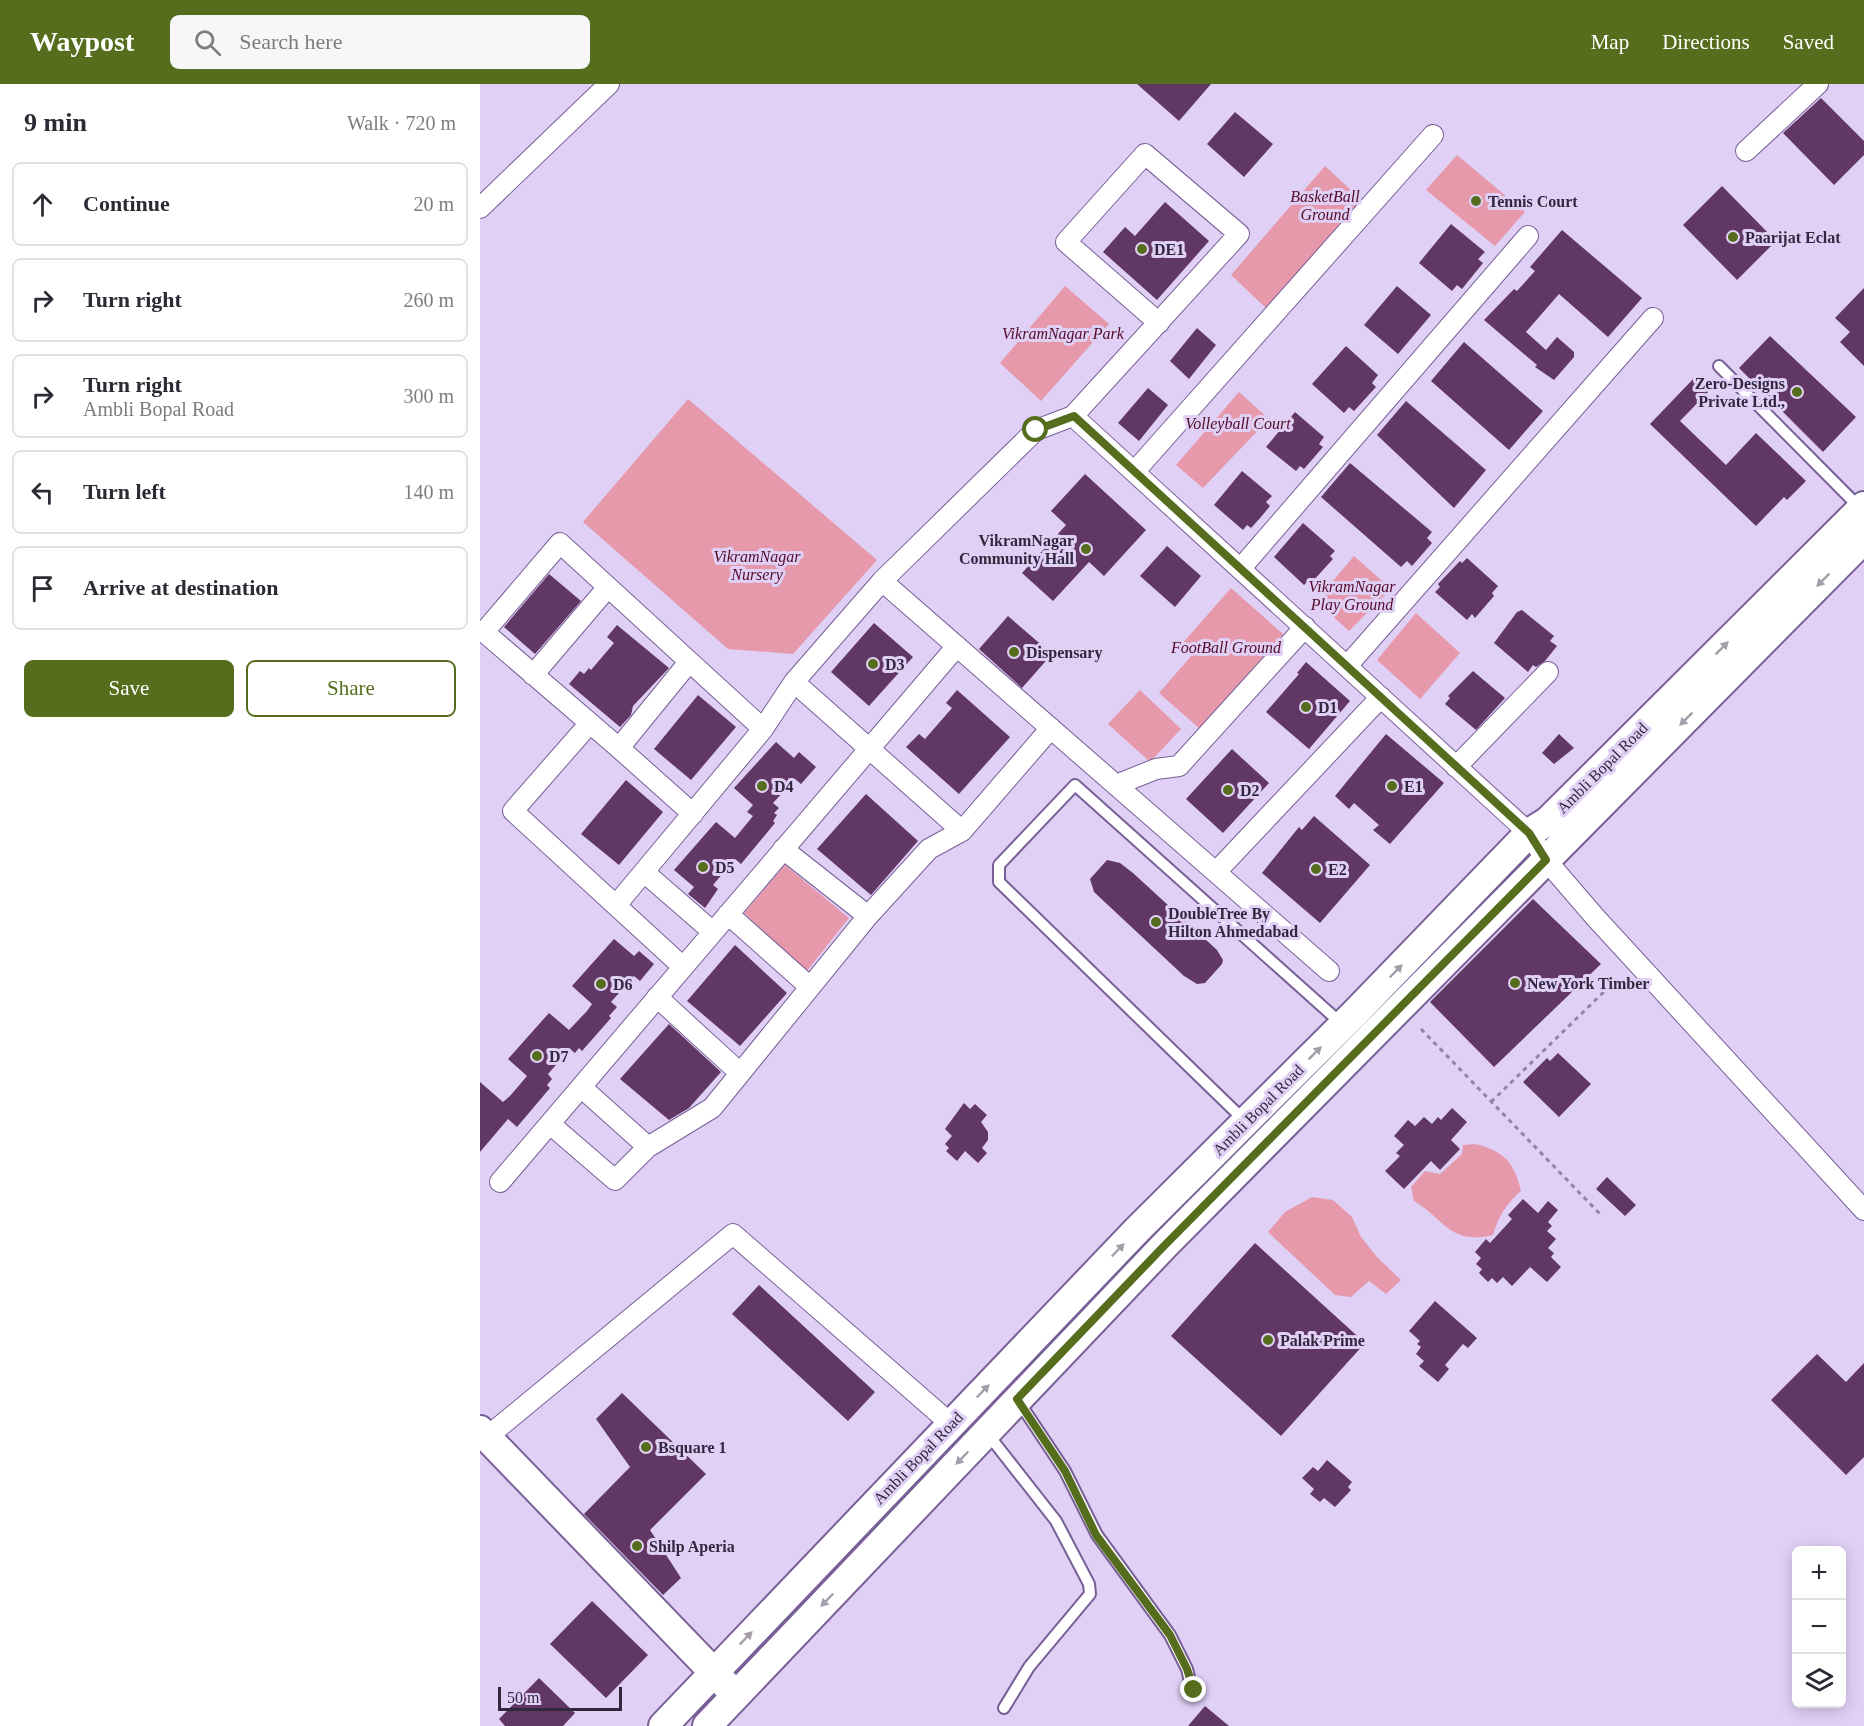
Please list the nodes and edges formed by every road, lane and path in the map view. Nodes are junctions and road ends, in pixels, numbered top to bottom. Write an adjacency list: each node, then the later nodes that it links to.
1 (609, 84): 5 (street)
2 (1818, 84): 4 (street)
3 (1433, 135): 11 (street)
4 (1746, 151)
5 (480, 208)
6 (1528, 236): 14 (street)
7 (1653, 318): 20 (street)
8 (1159, 323): 8 (street); 10 (street)
9 (1719, 366): 12 (lane)
10 (1074, 416): 11 (street); 15 (street)
11 (1135, 471): 14 (street)
12 (1863, 508): 34 (street, Ambli Bopal Road, one-way to 12)
13 (1864, 539): 36 (street, Ambli Bopal Road, one-way to 36)
14 (1241, 568): 17 (street)
15 (882, 581): 18 (street); 23 (street)
16 (608, 587): 19 (street); 22 (street); 22 (street)
17 (1305, 627): 20 (street); 31 (street)
18 (957, 646): 26 (street); 29 (street)
19 (689, 662): 27 (street); 28 (street)
20 (1347, 666): 24 (street)
21 (1548, 672): 30 (street)
22 (533, 675): 25 (street)
23 (794, 682): 27 (street); 29 (street)
24 (1381, 697): 30 (street); 38 (street)
25 (590, 723): 28 (street); 39 (street)
26 (1051, 728): 31 (street); 33 (street)
27 (763, 729): 32 (street)
28 (619, 748): 32 (street)
29 (869, 749): 33 (street); 35 (street)
30 (1456, 766): 34 (street)
31 (1116, 785): 38 (street)
32 (693, 814): 37 (street)
33 (962, 831): 41 (street)
34 (1529, 833): 36 (street); 48 (street, Ambli Bopal Road, one-way to 34)
35 (783, 849): 40 (street); 41 (street)
36 (1546, 860): 57 (street); 59 (street, Ambli Bopal Road)
37 (644, 872): 39 (street); 42 (street)
38 (1216, 872): 44 (street)
39 (617, 904): 43 (street)
40 (728, 914): 42 (street); 46 (street)
41 (868, 916): 46 (street)
42 (713, 932): 43 (street)
43 (683, 968): 47 (street)
44 (1329, 971)
45 (1616, 980): 52 (path)
46 (810, 987): 50 (street)
47 (657, 998): 50 (street); 51 (street)
48 (1344, 1025): 53 (street, Ambli Bopal Road, one-way to 48); 53 (lane)
49 (1421, 1029): 52 (path)
50 (740, 1073): 55 (street)
51 (581, 1087): 54 (street); 55 (street)
52 (1491, 1102): 58 (path)
53 (1246, 1122): 60 (street, Ambli Bopal Road, one-way to 53)
54 (550, 1124): 55 (street); 56 (street)
55 (648, 1146)
56 (500, 1182)
57 (1864, 1210)
58 (1601, 1215)
59 (1017, 1399): 61 (street, Ambli Bopal Road); 64 (lane)
60 (951, 1424): 62 (street); 63 (street, Ambli Bopal Road, one-way to 60)
61 (986, 1432): 65 (street, Ambli Bopal Road, one-way to 65); 66 (lane)
62 (484, 1434): 63 (street)
63 (713, 1673): 65 (street); 67 (street, Ambli Bopal Road)
64 (1193, 1694)
65 (737, 1695): 68 (street, Ambli Bopal Road)
66 (1004, 1708)
67 (663, 1726)
68 (707, 1726)

